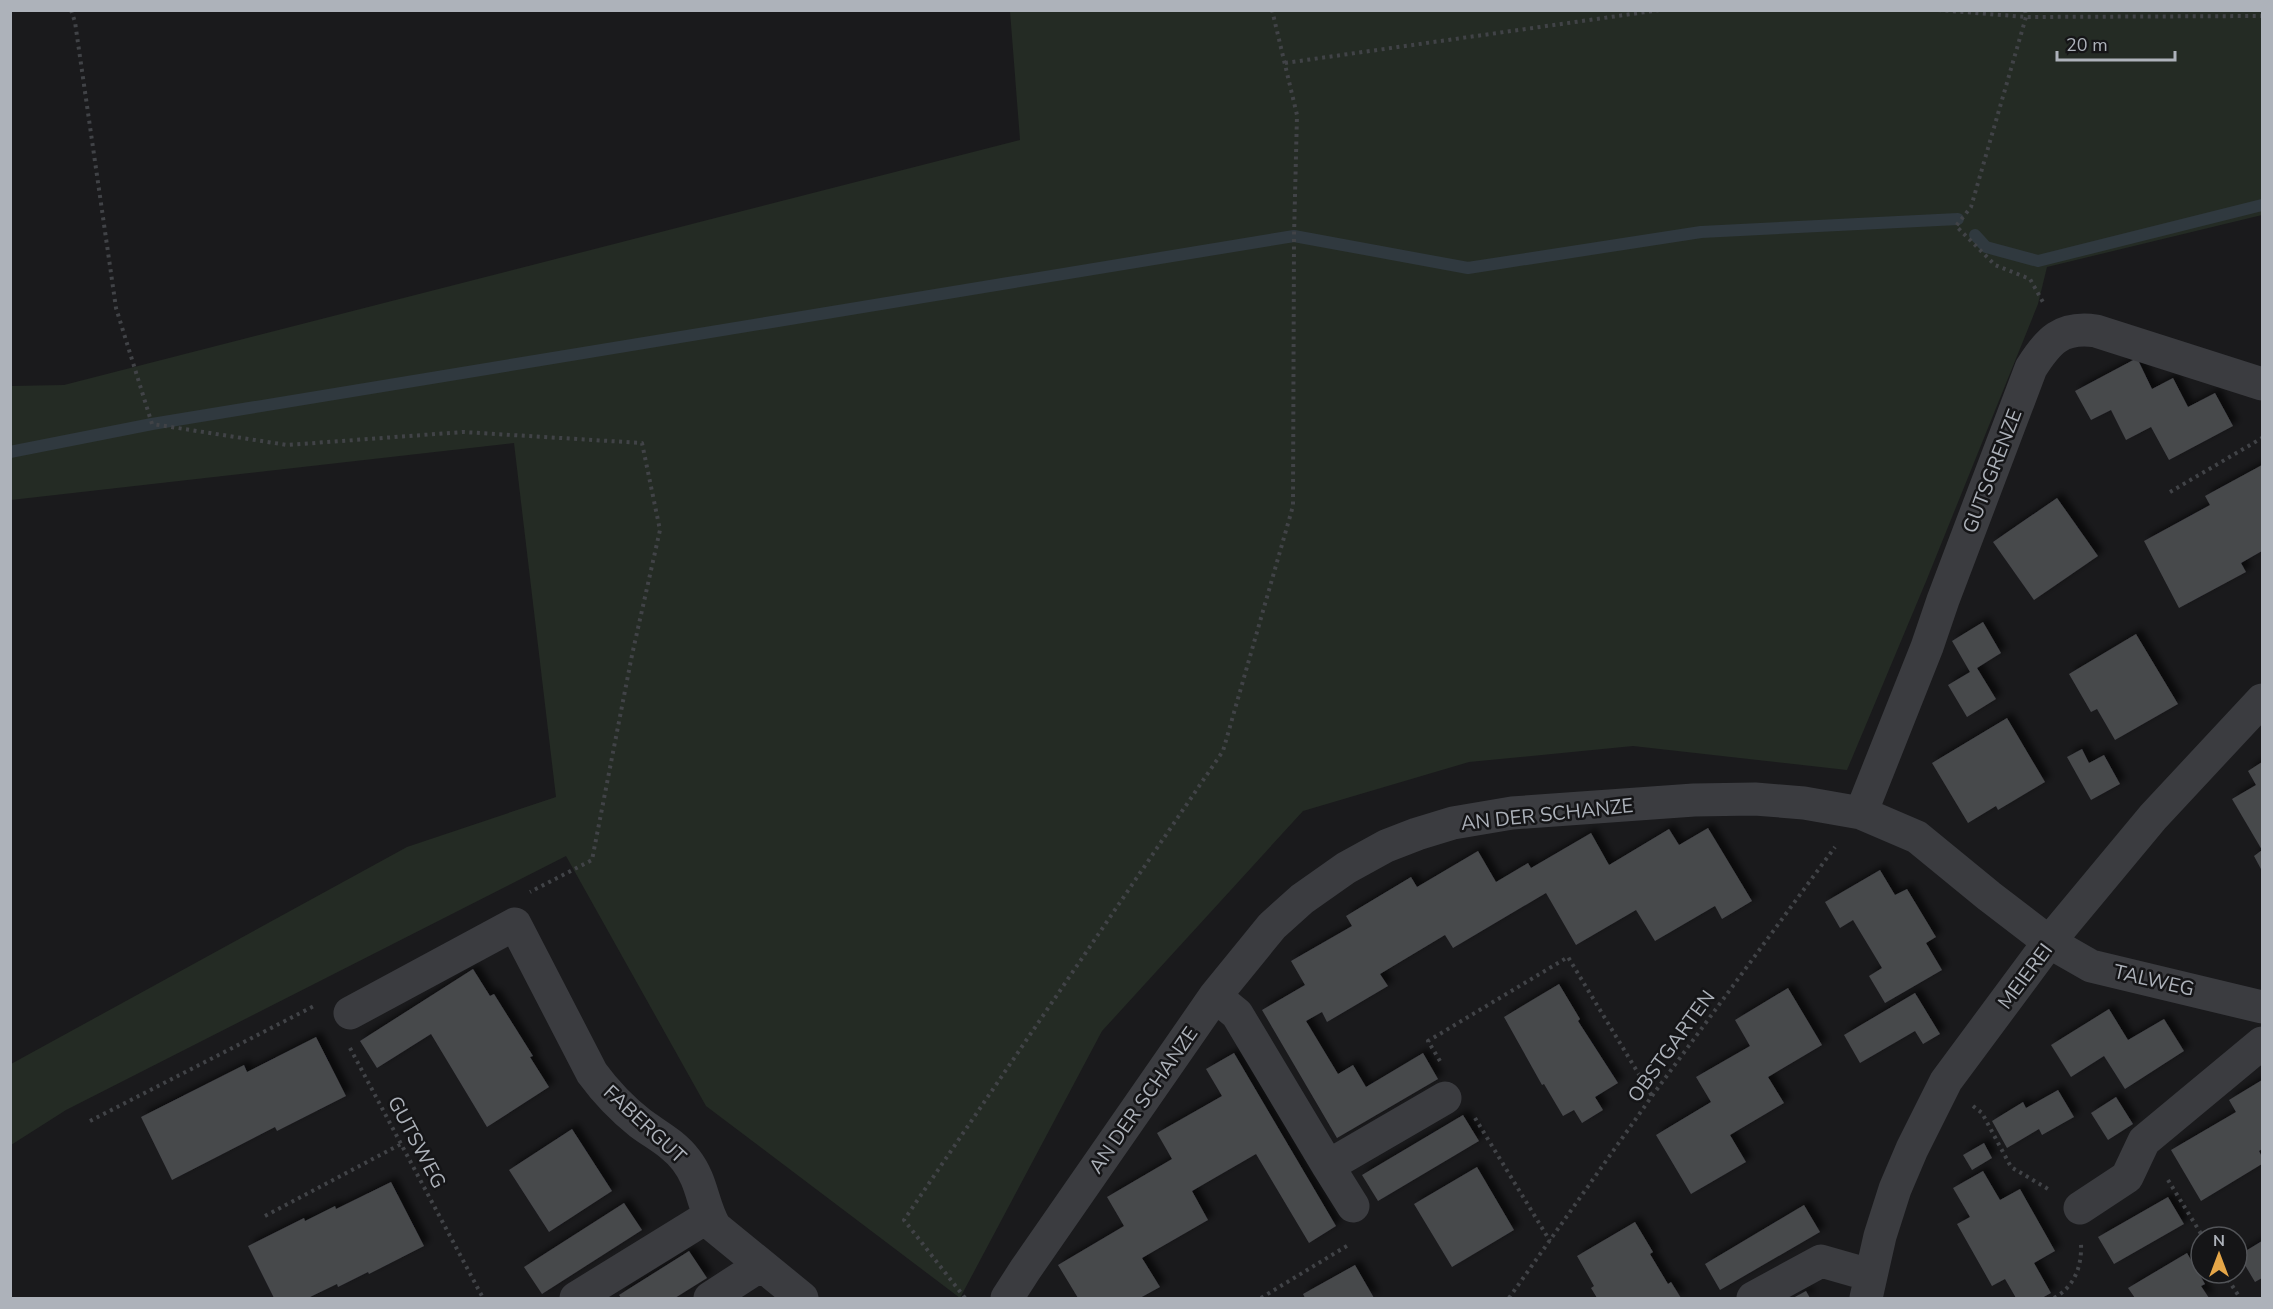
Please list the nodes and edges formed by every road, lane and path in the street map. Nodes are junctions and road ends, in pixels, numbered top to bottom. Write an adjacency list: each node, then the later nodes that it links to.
1 (71, 10): 15 (path)
2 (1272, 10): 8 (path)
3 (1660, 10): 8 (path)
4 (1938, 10): 7 (path)
5 (2025, 10): 7 (path)
6 (2262, 16): 7 (path)
7 (2026, 17): 9 (path)
8 (1285, 63): 40 (path)
9 (2061, 334): 10 (street); 14 (street, GUTSGRENZE)
10 (2262, 384)
11 (2262, 438): 12 (path)
12 (2170, 492)
13 (2262, 700): 16 (street, MEIEREI)
14 (1861, 813): 16 (street, AN DER SCHANZE); 17 (street, AN DER SCHANZE); 23 (path, OBSTGARTEN)
15 (592, 860)
16 (2049, 942): 18 (street, TALWEG); 21 (street, MEIEREI)
17 (1215, 996): 26 (street); 41 (street, AN DER SCHANZE)
18 (2262, 1007)
19 (348, 1027): 25 (path, GUTSWEG); 30 (street, FABERGUT)
20 (2262, 1043): 24 (street)
21 (1946, 1081): 28 (path); 35 (street, MEIEREI)
22 (1454, 1093): 23 (path); 26 (street); 32 (path)
23 (1652, 1096): 32 (path, OBSTGARTEN)
24 (2144, 1141): 28 (street); 31 (path)
25 (401, 1144): 29 (path); 36 (path, GUTSWEG)
26 (1328, 1166): 27 (street)
27 (1353, 1206): 42 (path)
28 (2080, 1208): 45 (path)
29 (265, 1216)
30 (709, 1216): 33 (street, FABERGUT); 37 (street)
31 (2196, 1225)
32 (1550, 1241): 43 (path, OBSTGARTEN)
33 (761, 1265): 38 (street); 39 (street, FABERGUT)
34 (2231, 1285): 46 (path)
35 (1868, 1287): 44 (street)
36 (483, 1299)
37 (576, 1299)
38 (710, 1299)
39 (802, 1299)
40 (965, 1299)
41 (1007, 1299)
42 (1261, 1299)
43 (1509, 1299)
44 (1753, 1299)
45 (2054, 1299)
46 (2240, 1299)

